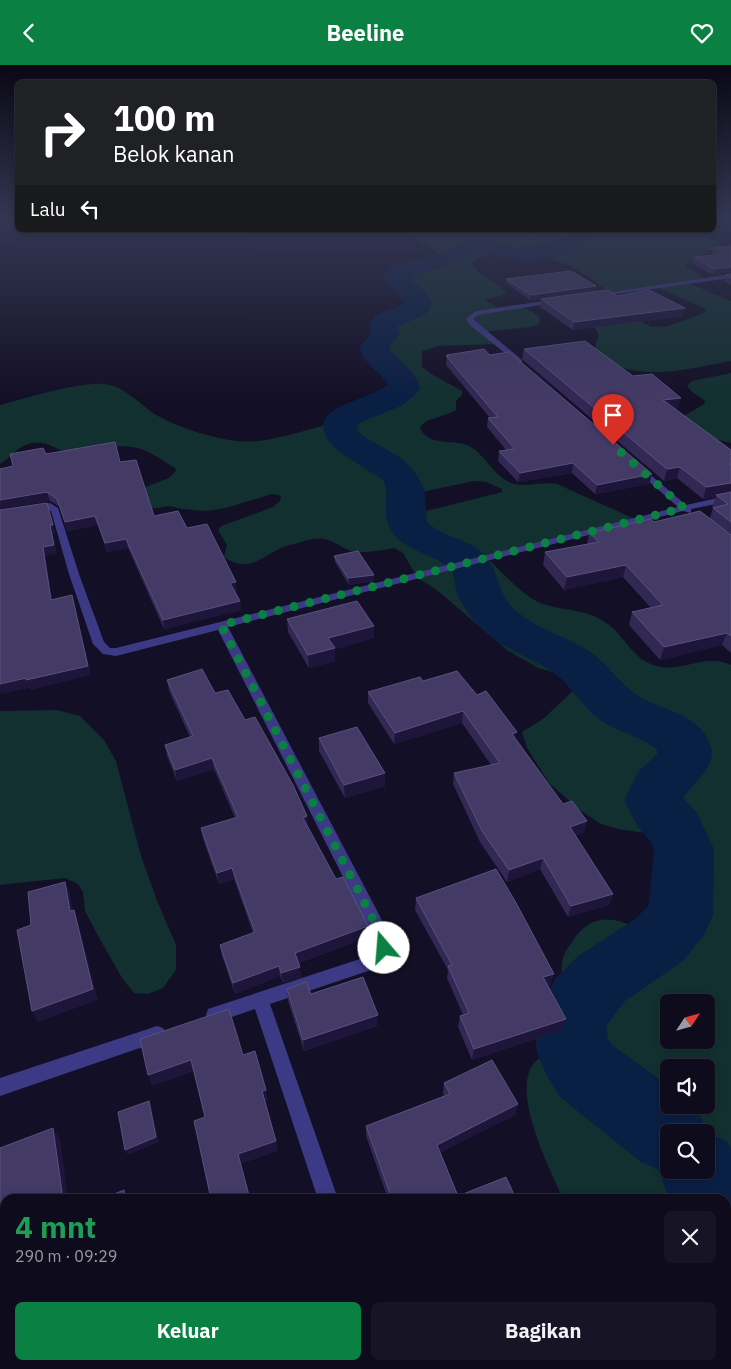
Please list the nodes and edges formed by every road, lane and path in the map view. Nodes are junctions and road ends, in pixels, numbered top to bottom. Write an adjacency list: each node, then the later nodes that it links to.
1 (711, 279): 2 (street)
2 (591, 296)
3 (566, 299): 4 (street)
4 (528, 370)
5 (632, 462): 7 (street)
6 (731, 498): 7 (street)
7 (688, 511): 9 (street)
8 (0, 514): 9 (street)
9 (221, 625): 10 (street)
10 (260, 1000): 11 (street); 14 (street)
11 (204, 1019)
12 (167, 1031): 13 (street)
13 (0, 1087)
14 (326, 1194)

